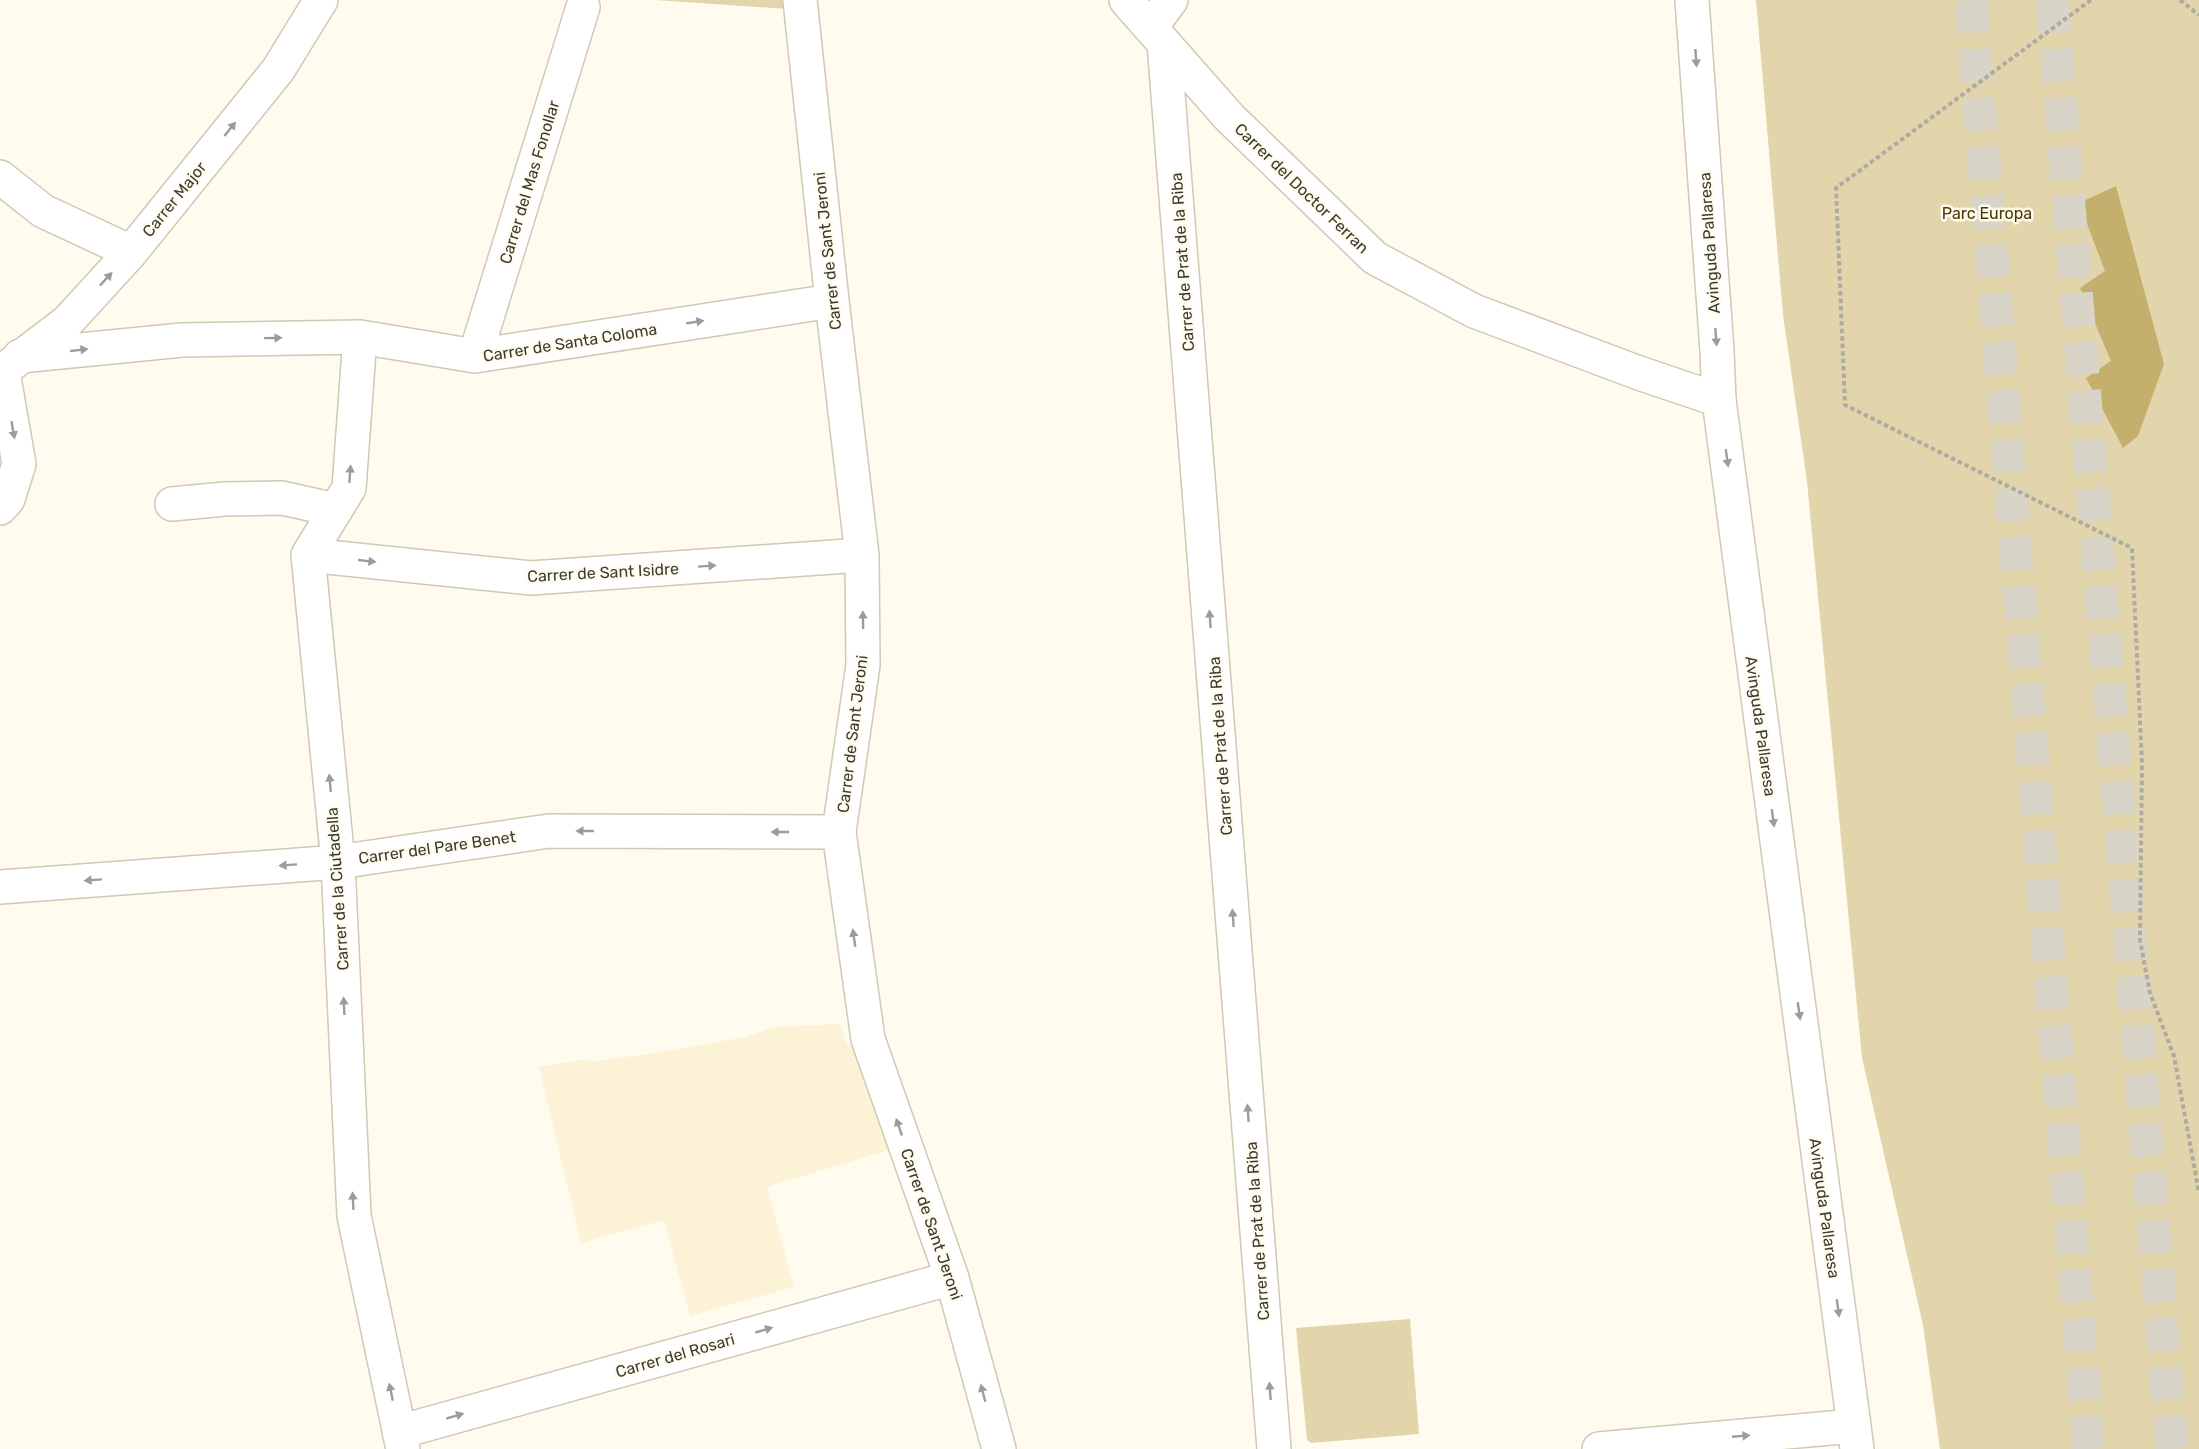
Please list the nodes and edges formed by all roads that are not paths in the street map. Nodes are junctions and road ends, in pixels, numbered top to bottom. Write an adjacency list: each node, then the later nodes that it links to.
1 (321, 0): 9 (street, Carrer Major, one-way to 1)
2 (801, 0): 10 (street, Carrer de Sant Jeroni)
3 (1126, 0): 7 (street, Carrer del Doctor Ferran)
4 (1172, 0): 7 (street)
5 (1692, 0): 14 (street, Avinguda Pallaresa, one-way to 14)
6 (583, 7): 12 (street, Carrer del Mas Fonollar)
7 (1158, 35): 14 (street, Carrer del Doctor Ferran); 27 (street, Carrer de Prat de la Riba, one-way to 7)
8 (0, 177): 9 (street)
9 (131, 252): 13 (street, Carrer Major, one-way to 9)
10 (832, 301): 12 (street, Carrer de Santa Coloma, one-way to 10); 19 (street, Carrer de Sant Jeroni)
11 (360, 337): 12 (street, Carrer de Santa Coloma); 13 (street, Carrer de Santa Coloma, one-way to 11); 17 (street, one-way to 11)
12 (475, 356)
13 (8, 367): 16 (street, one-way to 16)
14 (1719, 400): 24 (street, Avinguda Pallaresa, one-way to 24)
15 (172, 504): 17 (street)
16 (0, 508)
17 (336, 510): 18 (street)
18 (308, 555): 19 (street, Carrer de Sant Isidre, one-way to 19); 21 (street, Carrer de la Ciutadella, one-way to 18)
19 (862, 555): 20 (street, Carrer de Sant Jeroni, one-way to 19)
20 (839, 832): 21 (street, Carrer del Pare Benet, one-way to 21); 23 (street, Carrer de Sant Jeroni, one-way to 20)
21 (338, 862): 22 (street, Carrer del Pare Benet, one-way to 22); 25 (street, Carrer de la Ciutadella, one-way to 21)
22 (0, 887)
23 (952, 1278): 25 (street, Carrer del Rosari, one-way to 23); 26 (street, Carrer de Sant Jeroni, one-way to 23)
24 (1855, 1438): 28 (street, one-way to 24)
25 (401, 1441)
26 (999, 1449)
27 (1274, 1449)
28 (1599, 1449)

